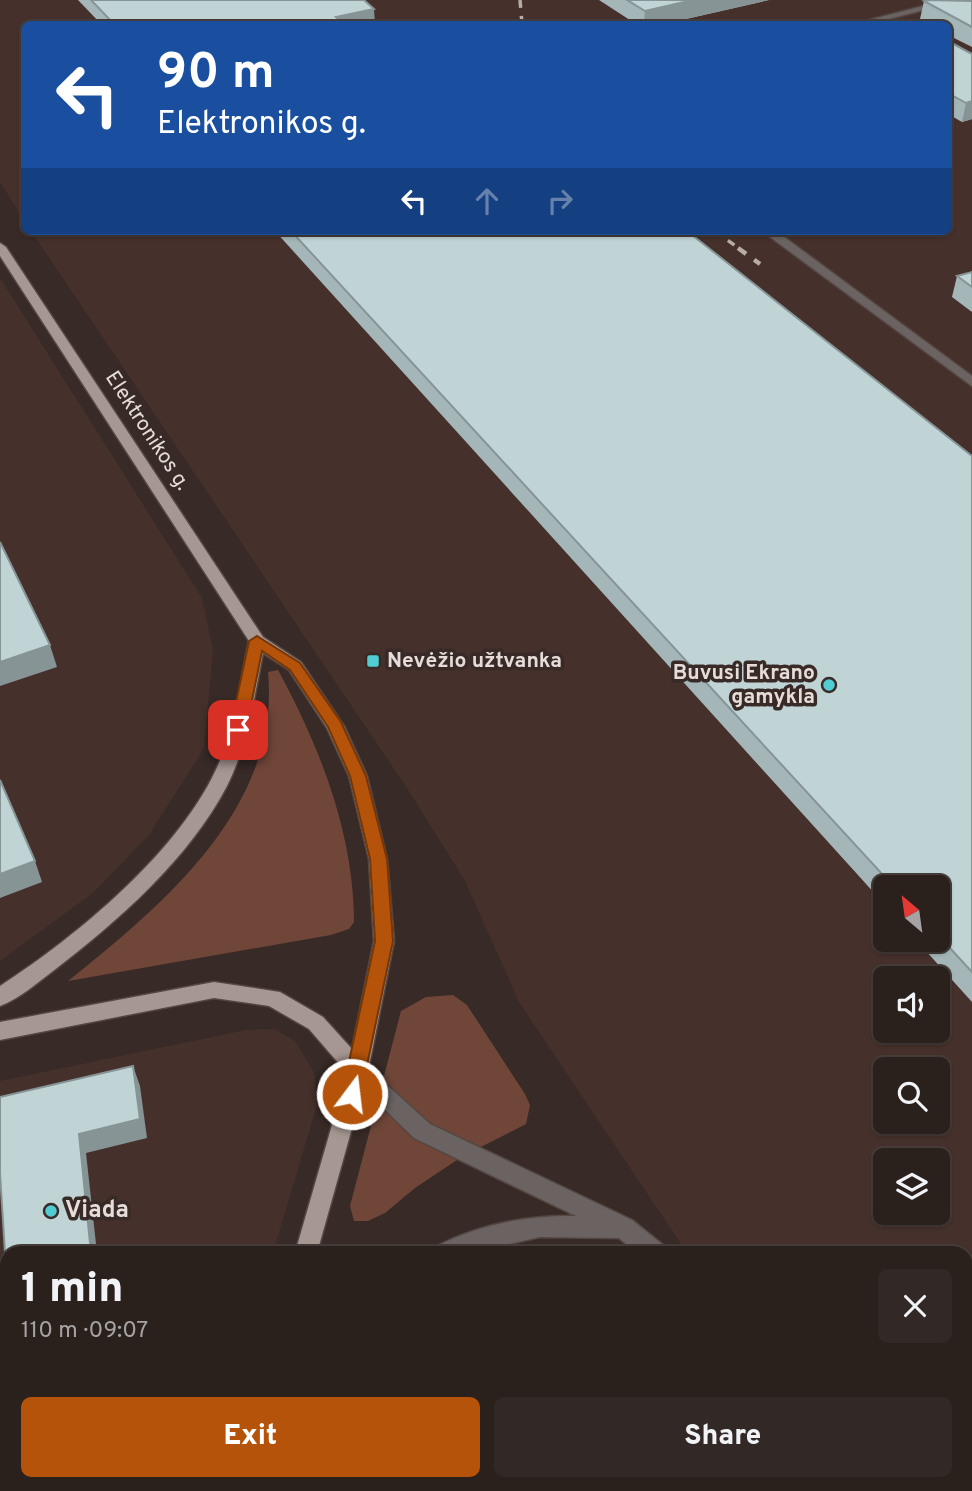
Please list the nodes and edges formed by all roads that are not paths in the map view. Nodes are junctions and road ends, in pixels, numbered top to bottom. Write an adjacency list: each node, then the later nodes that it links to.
1 (958, 0): 2 (street)
2 (871, 21)
3 (773, 235): 5 (street)
4 (0, 247): 6 (main road, Elektronikos g.)
5 (972, 382)
6 (257, 641): 7 (main road); 9 (main road, Elektronikos g.)
7 (0, 997)
8 (0, 1031): 9 (main road)
9 (358, 1070): 10 (street); 11 (main road, Elektronikos g.)
10 (624, 1228): 12 (street); 13 (street)
11 (308, 1246)
12 (462, 1246)
13 (647, 1246)

